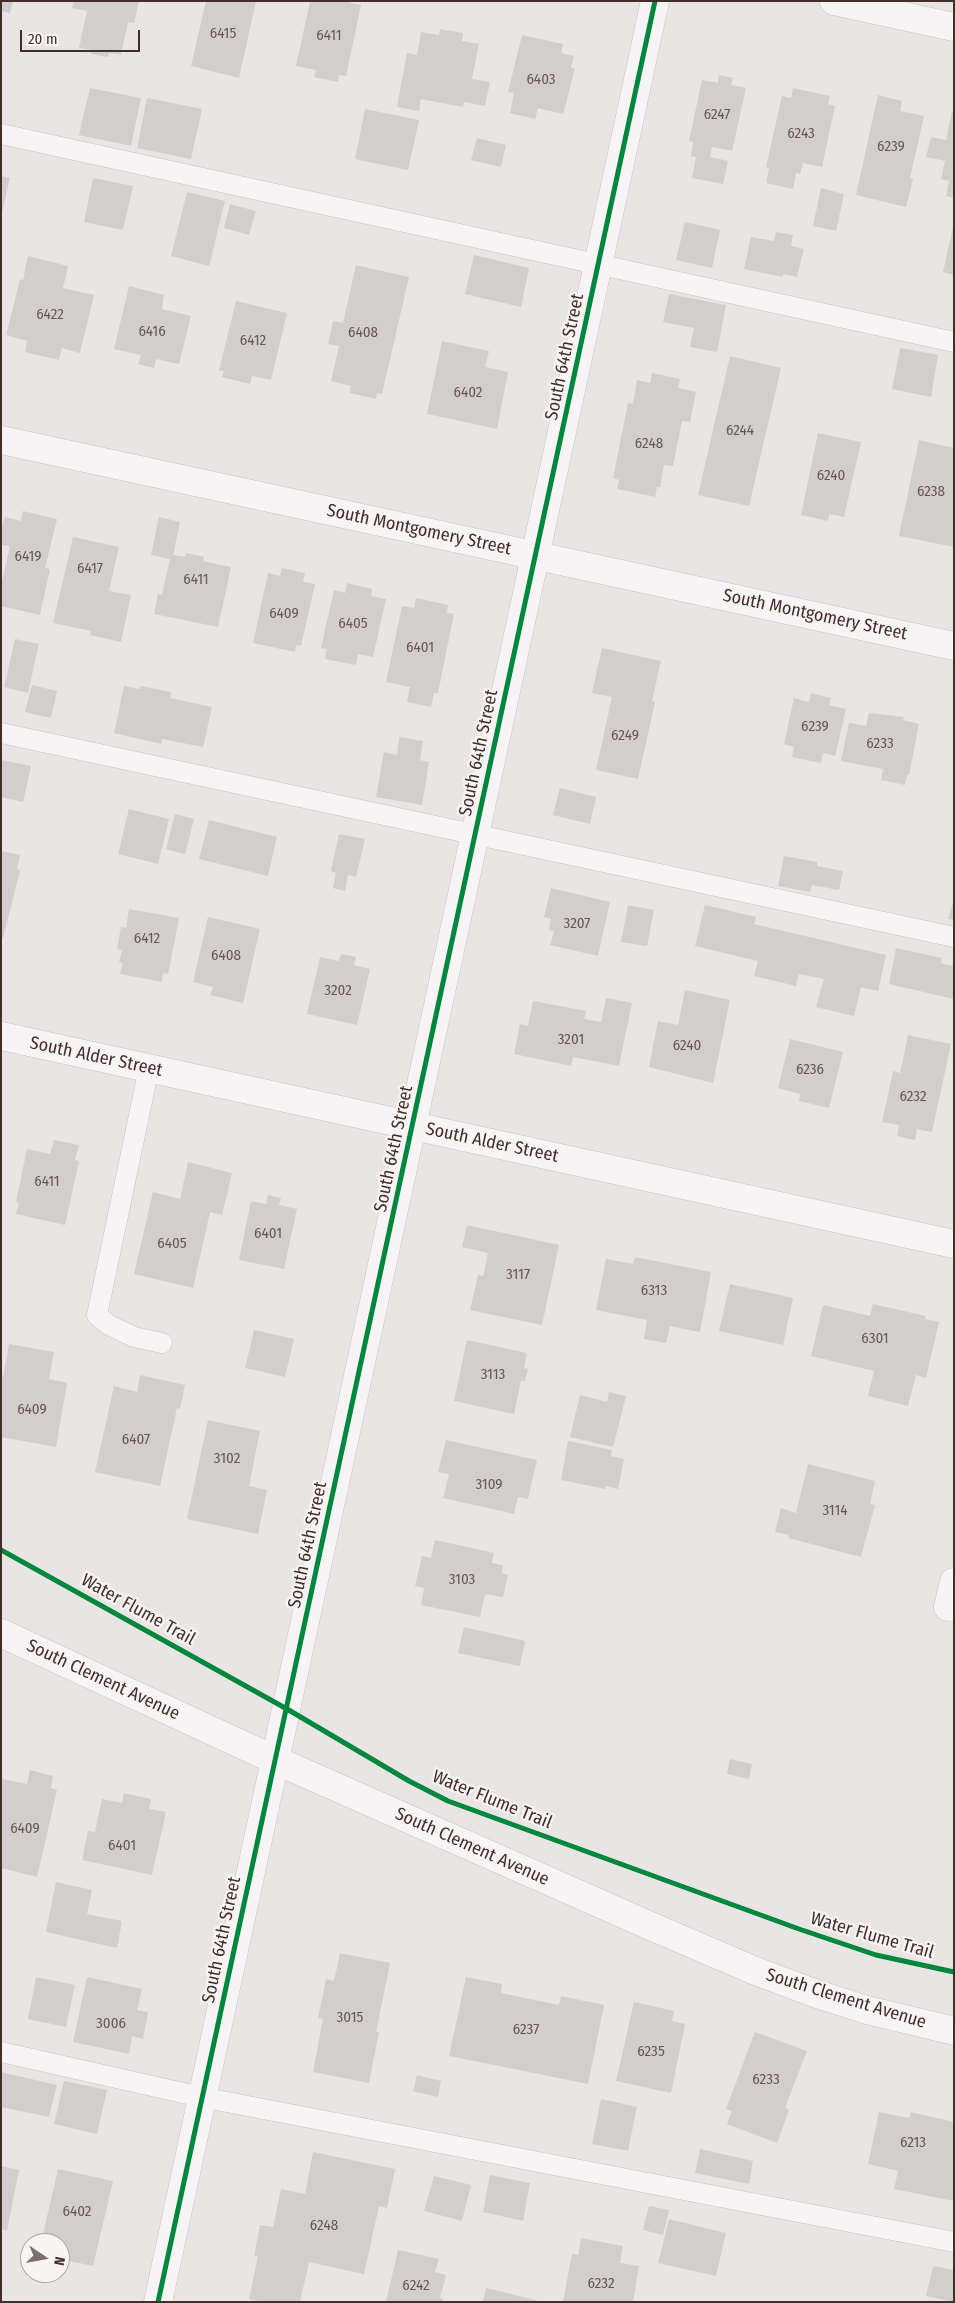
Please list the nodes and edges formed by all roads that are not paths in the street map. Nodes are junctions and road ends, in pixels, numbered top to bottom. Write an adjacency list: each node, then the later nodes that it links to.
1 (655, 1): 5 (street, South 64th Street)
2 (834, 1): 3 (street)
3 (954, 28)
4 (1, 134): 5 (lane)
5 (599, 264): 6 (lane); 8 (street, South 64th Street)
6 (954, 342)
7 (1, 440): 8 (street, South Montgomery Street)
8 (536, 555): 9 (street, South Montgomery Street); 11 (street, South 64th Street)
9 (954, 646)
10 (1, 732): 11 (lane)
11 (475, 835): 12 (lane); 15 (street, South 64th Street)
12 (954, 937)
13 (1, 1036): 14 (street, South Alder Street)
14 (149, 1068): 15 (street, South Alder Street); 17 (lane)
15 (413, 1126): 16 (street, South Alder Street); 19 (street, South 64th Street)
16 (954, 1244)
17 (162, 1343)
18 (1, 1633): 19 (street, South Clement Avenue)
19 (275, 1760): 20 (street, South Clement Avenue); 22 (street, South 64th Street)
20 (954, 2031)
21 (1, 2052): 22 (lane)
22 (201, 2096): 23 (lane); 24 (street, South 64th Street)
23 (954, 2242)
24 (158, 2302)

